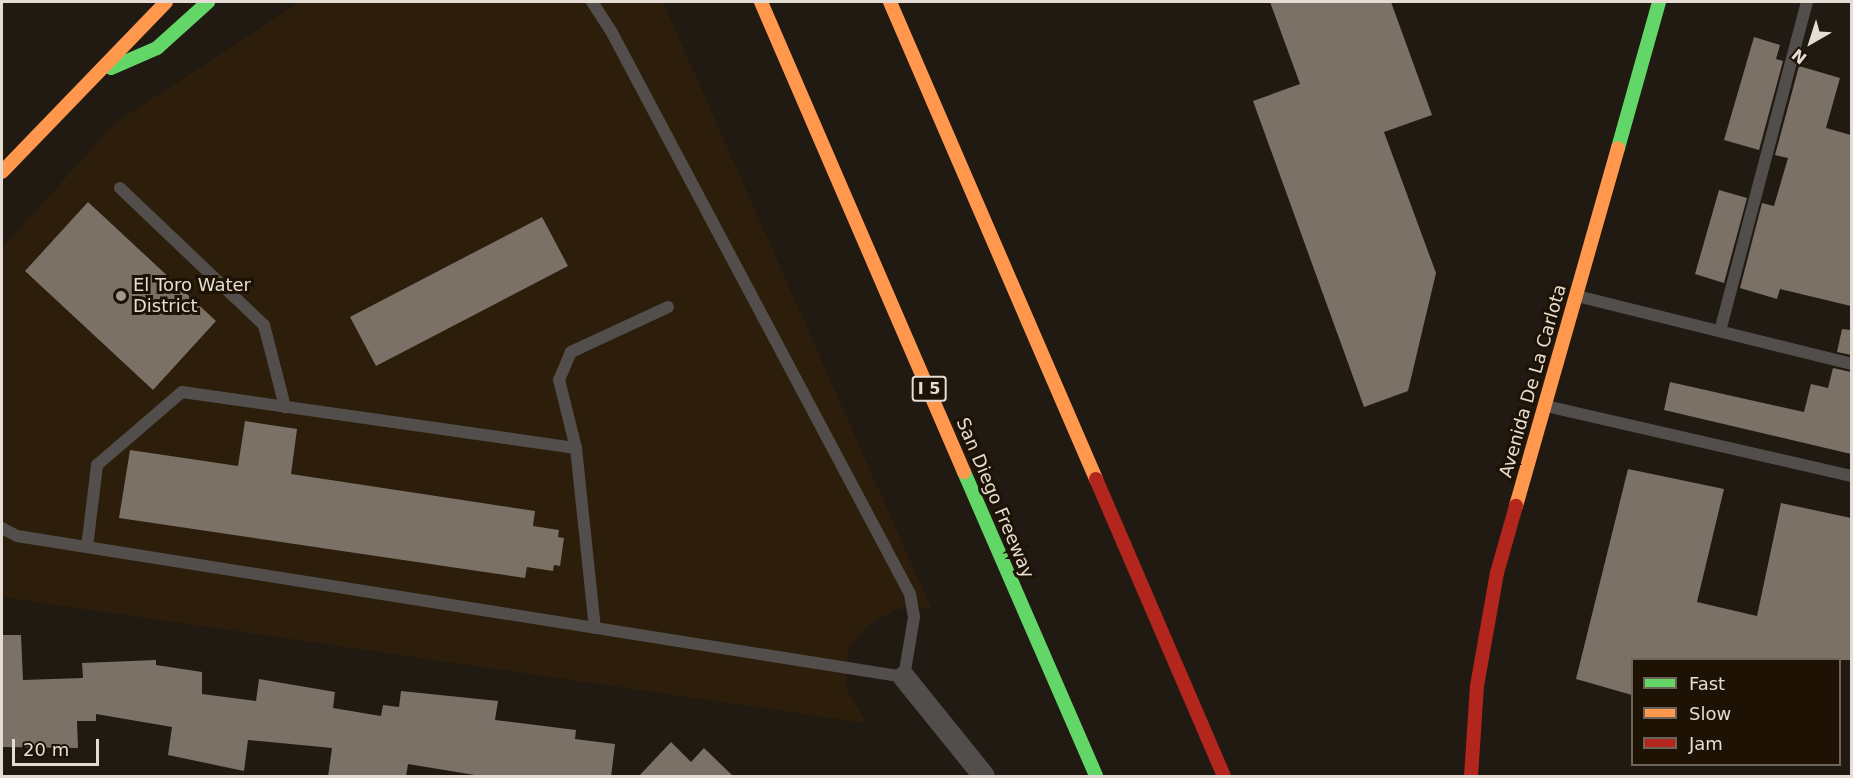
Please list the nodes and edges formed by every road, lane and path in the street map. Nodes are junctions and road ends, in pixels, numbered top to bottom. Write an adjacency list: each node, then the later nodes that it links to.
1 (166, 2): 8 (main road)
2 (208, 2): 8 (main road)
3 (592, 2): 22 (lane)
4 (761, 2): 24 (main road, San Diego Freeway / I 5)
5 (890, 2): 25 (main road)
6 (1659, 2): 11 (main road, Avenida De La Carlota)
7 (1807, 2): 13 (lane)
8 (96, 75): 9 (main road)
9 (2, 172)
10 (120, 188): 15 (lane)
11 (1575, 296): 13 (lane); 16 (main road, Avenida De La Carlota)
12 (668, 307): 17 (lane)
13 (1720, 331): 14 (lane)
14 (1851, 364)
15 (285, 406): 17 (lane); 20 (lane)
16 (1545, 406): 18 (lane); 26 (main road, Avenida De La Carlota)
17 (576, 448): 21 (lane)
18 (1851, 476)
19 (2, 528): 20 (lane)
20 (87, 547): 21 (lane)
21 (595, 628): 22 (lane)
22 (904, 676): 23 (street)
23 (984, 777)
24 (1096, 777)
25 (1224, 777)
26 (1470, 777)

